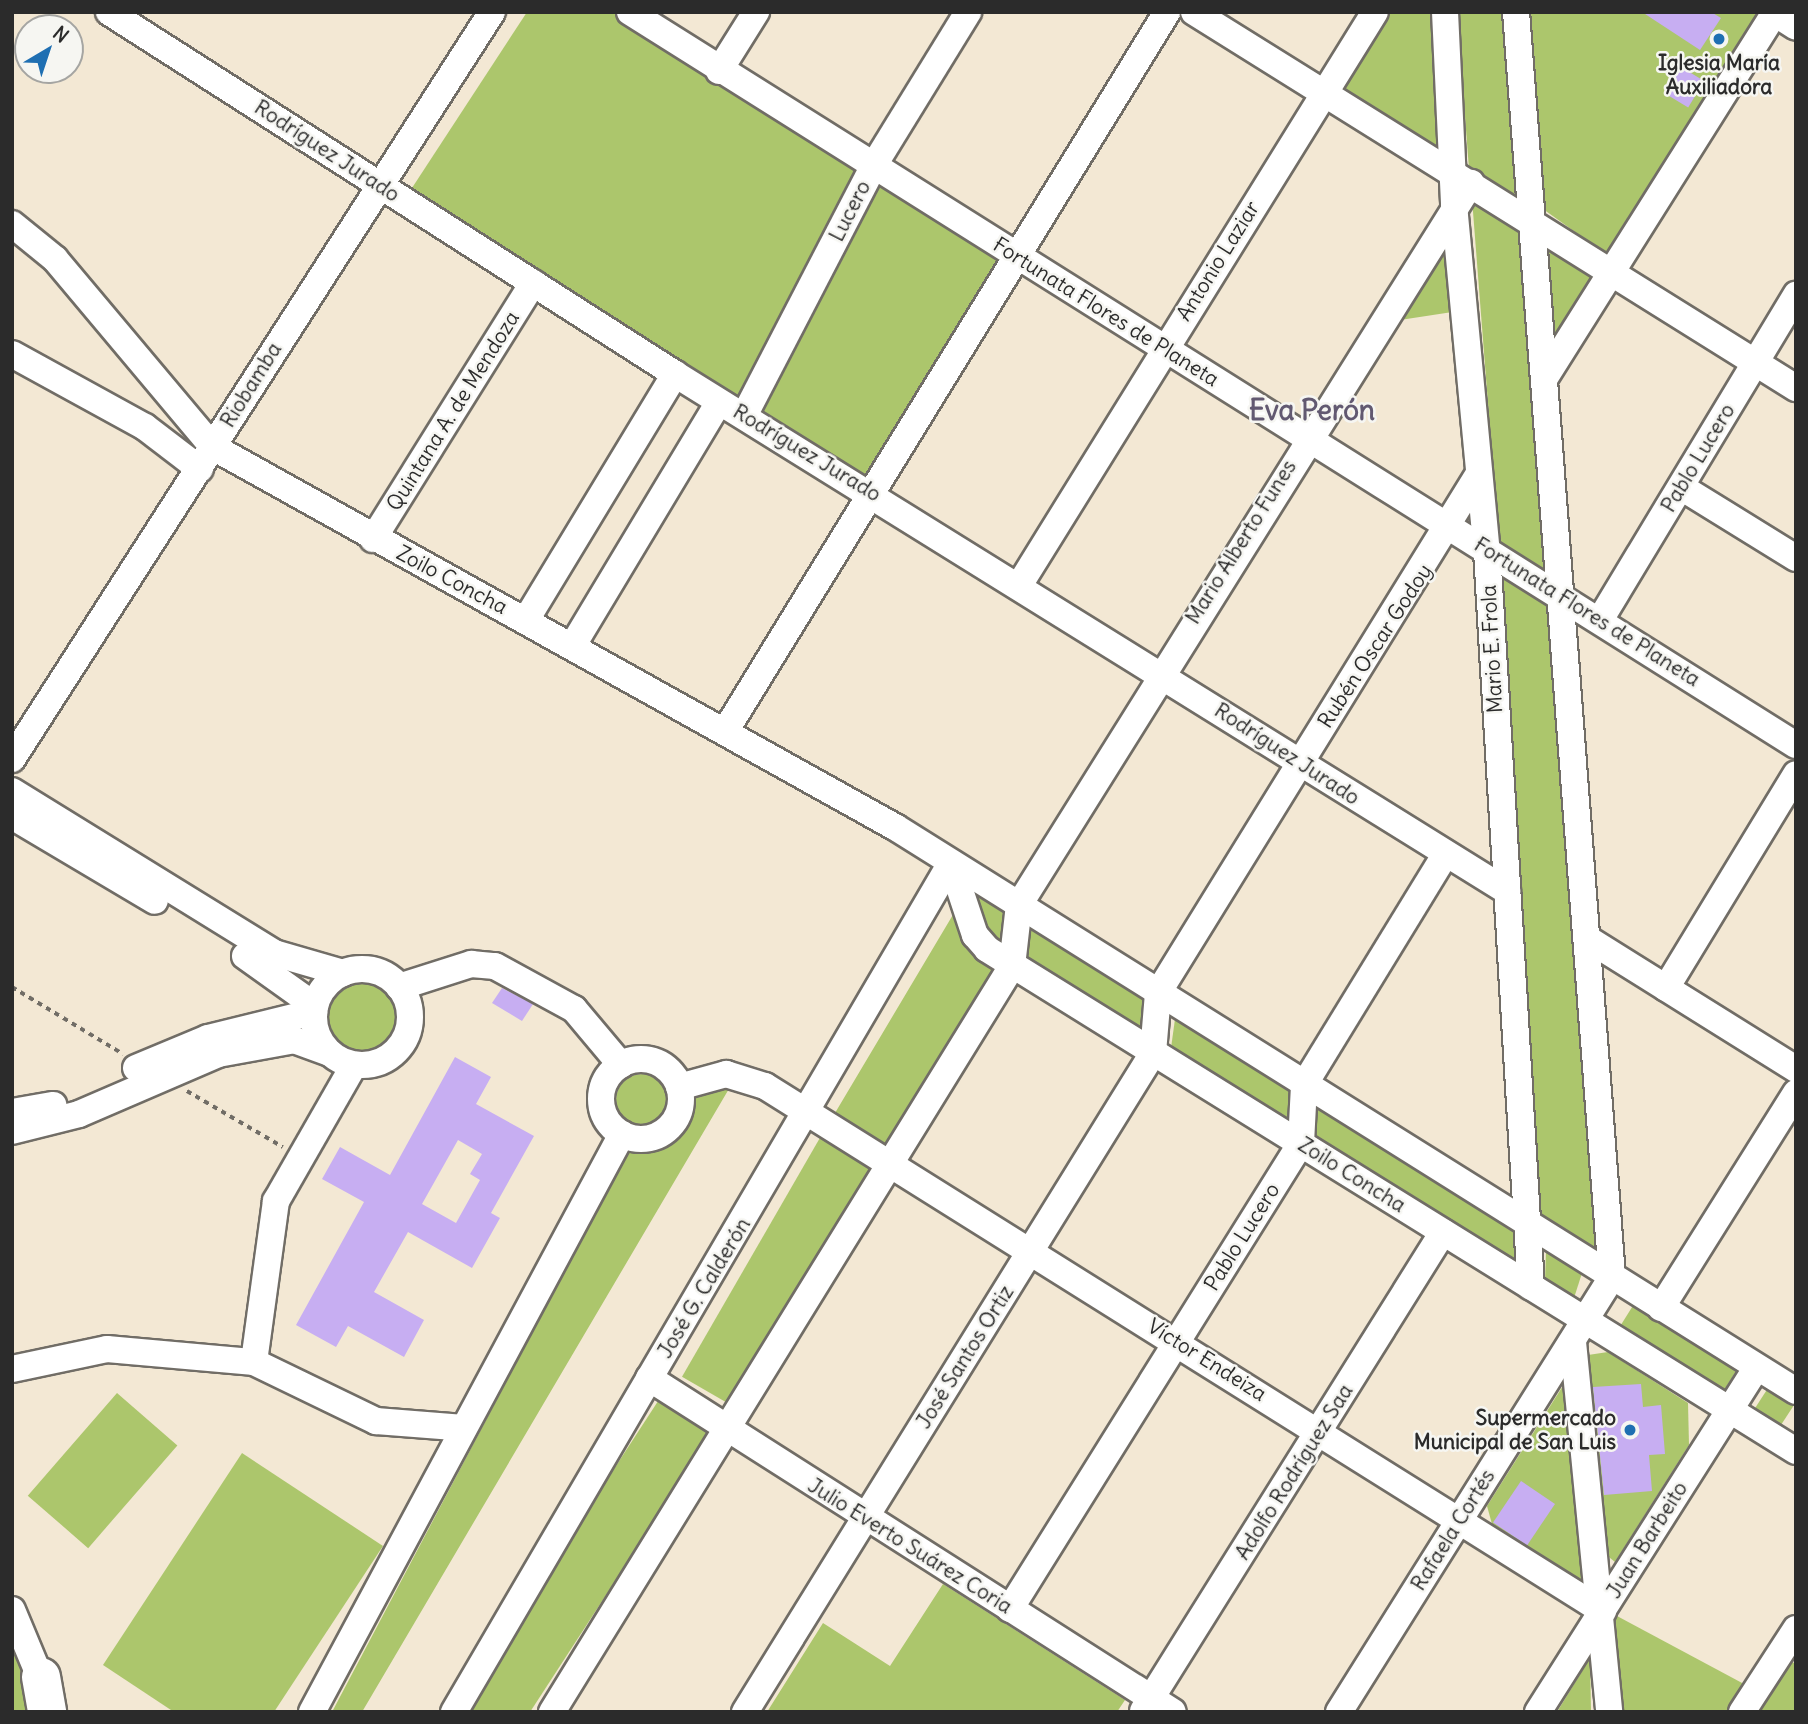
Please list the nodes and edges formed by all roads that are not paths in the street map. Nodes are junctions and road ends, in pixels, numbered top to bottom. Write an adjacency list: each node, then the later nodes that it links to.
1 (109, 12): 17 (street, Rodríguez Jurado)
2 (492, 12): 17 (street, Riobamba)
3 (630, 12): 13 (street, Fortunata Flores de Planeta)
4 (756, 12): 13 (street)
5 (968, 12): 15 (street, Lucero)
6 (1167, 12): 21 (street)
7 (1194, 12): 14 (street)
8 (1375, 12): 14 (street, Antonio Laziar)
9 (1445, 12): 16 (street, Mario E. Frola)
10 (1516, 12): 19 (street)
11 (1774, 13): 12 (street); 22 (street)
12 (1796, 27)
13 (719, 71): 15 (street, Fortunata Flores de Planeta)
14 (1324, 93): 16 (street); 25 (street, Antonio Laziar)
15 (874, 165): 21 (street, Fortunata Flores de Planeta); 32 (street, Lucero)
16 (1463, 178): 18 (street, Mario E. Frola); 19 (street)
17 (379, 184): 23 (street, Rodríguez Jurado); 34 (street, Riobamba)
18 (1454, 205): 33 (street, Mario Alberto Funes); 35 (street, Mario E. Frola)
19 (1532, 220): 22 (street); 29 (street)
20 (12, 224): 34 (street, Zoilo Concha)
21 (1017, 258): 25 (street, Fortunata Flores de Planeta); 37 (street)
22 (1612, 271): 27 (street); 29 (street)
23 (533, 283): 28 (street, Rodríguez Jurado); 39 (street, Quintana A. de Mendoza)
24 (1796, 295): 27 (street, Pablo Lucero)
25 (1163, 348): 33 (street, Fortunata Flores de Planeta); 42 (street, Antonio Laziar)
26 (12, 354): 34 (street)
27 (1755, 362): 30 (street); 36 (street, Pablo Lucero)
28 (675, 374): 31 (street, Rodríguez Jurado); 44 (street)
29 (1546, 376): 43 (street)
30 (1796, 387)
31 (719, 402): 32 (street, Rodríguez Jurado); 46 (street)
32 (744, 416): 37 (street, Rodríguez Jurado)
33 (1306, 438): 38 (street, Fortunata Flores de Planeta); 47 (street, Mario Alberto Funes)
34 (206, 458): 39 (street, Zoilo Concha); 50 (street, Riobamba)
35 (1478, 475): 38 (street, Rubén Oscar Godoy); 40 (street, Mario E. Frola)
36 (1681, 487): 41 (street); 45 (street, Pablo Lucero)
37 (873, 492): 42 (street, Rodríguez Jurado); 48 (street)
38 (1452, 526): 40 (street, Fortunata Flores de Planeta); 51 (street, Rubén Oscar Godoy)
39 (373, 539): 44 (street, Zoilo Concha)
40 (1487, 551): 43 (street, Fortunata Flores de Planeta); 57 (street, Mario E. Frola)
41 (1796, 558)
42 (1020, 584): 47 (street, Rodríguez Jurado)
43 (1562, 599): 45 (street, Fortunata Flores de Planeta); 59 (street)
44 (526, 620): 46 (street, Zoilo Concha)
45 (1600, 620): 49 (street, Fortunata Flores de Planeta)
46 (573, 645): 48 (street, Zoilo Concha)
47 (1160, 673): 51 (street, Rodríguez Jurado); 58 (street, Mario Alberto Funes)
48 (726, 730): 56 (street, Zoilo Concha)
49 (1796, 745)
50 (12, 759)
51 (1301, 763): 55 (street, Rodríguez Jurado); 64 (street, Rubén Oscar Godoy)
52 (1796, 774): 63 (street)
53 (12, 791): 61 (street)
54 (12, 816): 65 (street)
55 (1445, 855): 57 (street, Rodríguez Jurado); 71 (street, Pablo Lucero)
56 (951, 863): 58 (street, Zoilo Concha); 60 (street, Zoilo Concha); 75 (street, José G. Calderón)
57 (1507, 891): 80 (street, Mario E. Frola)
58 (1019, 905): 60 (street); 64 (street, Zoilo Concha)
59 (1591, 941): 63 (street); 83 (street)
60 (1012, 966): 67 (street, Zoilo Concha); 79 (street)
61 (343, 973): 62 (street); 65 (street)
62 (399, 987): 68 (street); 69 (street)
63 (1666, 988): 70 (street)
64 (1158, 993): 67 (street, José Santos Ortiz); 71 (street, Zoilo Concha)
65 (315, 1009): 66 (street); 74 (street)
66 (330, 1053): 68 (street); 76 (street)
67 (1153, 1053): 78 (street, Zoilo Concha); 82 (street, José Santos Ortiz)
68 (354, 1065): 88 (street)
69 (621, 1065): 72 (street); 77 (street)
70 (1796, 1069)
71 (1304, 1085): 78 (street, Pablo Lucero); 80 (street, Zoilo Concha)
72 (680, 1087): 75 (street, Víctor Endeiza); 77 (street)
73 (1796, 1093): 85 (street)
74 (12, 1112)
75 (809, 1113): 79 (street, Víctor Endeiza); 91 (street, José G. Calderón)
76 (12, 1131)
77 (622, 1135): 94 (street)
78 (1301, 1143): 81 (street, Zoilo Concha); 87 (street, Pablo Lucero)
79 (889, 1167): 82 (street, Víctor Endeiza); 95 (street)
80 (1528, 1224): 83 (street, Zoilo Concha); 84 (street, Mario E. Frola)
81 (1443, 1232): 84 (street, Zoilo Concha); 96 (street, Adolfo Rodríguez Saa)
82 (1031, 1252): 87 (street, Víctor Endeiza); 98 (street, José Santos Ortiz)
83 (1612, 1277): 85 (street, Zoilo Concha); 86 (street, Rafaela Cortés)
84 (1531, 1287): 86 (street, Zoilo Concha)
85 (1661, 1308): 89 (street, Zoilo Concha)
86 (1579, 1331): 93 (street, Zoilo Concha); 99 (street, Rafaela Cortés); 102 (street)
87 (1178, 1342): 96 (street, Víctor Endeiza); 100 (street, Pablo Lucero)
88 (254, 1362): 90 (street); 94 (street)
89 (1756, 1368): 92 (street, Zoilo Concha); 93 (street, Juan Barbeito)
90 (12, 1369)
91 (649, 1378): 95 (street, Julio Everto Suárez Coria); 108 (street, José G. Calderón)
92 (1796, 1391)
93 (1730, 1409): 97 (street, Zoilo Concha); 102 (street, Juan Barbeito)
94 (464, 1428): 107 (street)
95 (725, 1429): 98 (street, Julio Everto Suárez Coria); 109 (street)
96 (1321, 1431): 99 (street, Víctor Endeiza); 105 (street, Adolfo Rodríguez Saa)
97 (1792, 1441)
98 (865, 1517): 100 (street, Julio Everto Suárez Coria); 110 (street, José Santos Ortiz)
99 (1461, 1518): 102 (street, Víctor Endeiza); 111 (street, Rafaela Cortés)
100 (1010, 1609): 105 (street, Julio Everto Suárez Coria)
101 (12, 1610): 104 (street)
102 (1599, 1612): 106 (street); 112 (street, Juan Barbeito)
103 (1793, 1639): 113 (street)
104 (47, 1700)
105 (1156, 1707)
106 (1606, 1709)
107 (312, 1712)
108 (454, 1712)
109 (552, 1712)
110 (745, 1712)
111 (1339, 1712)
112 (1538, 1712)
113 (1742, 1712)

